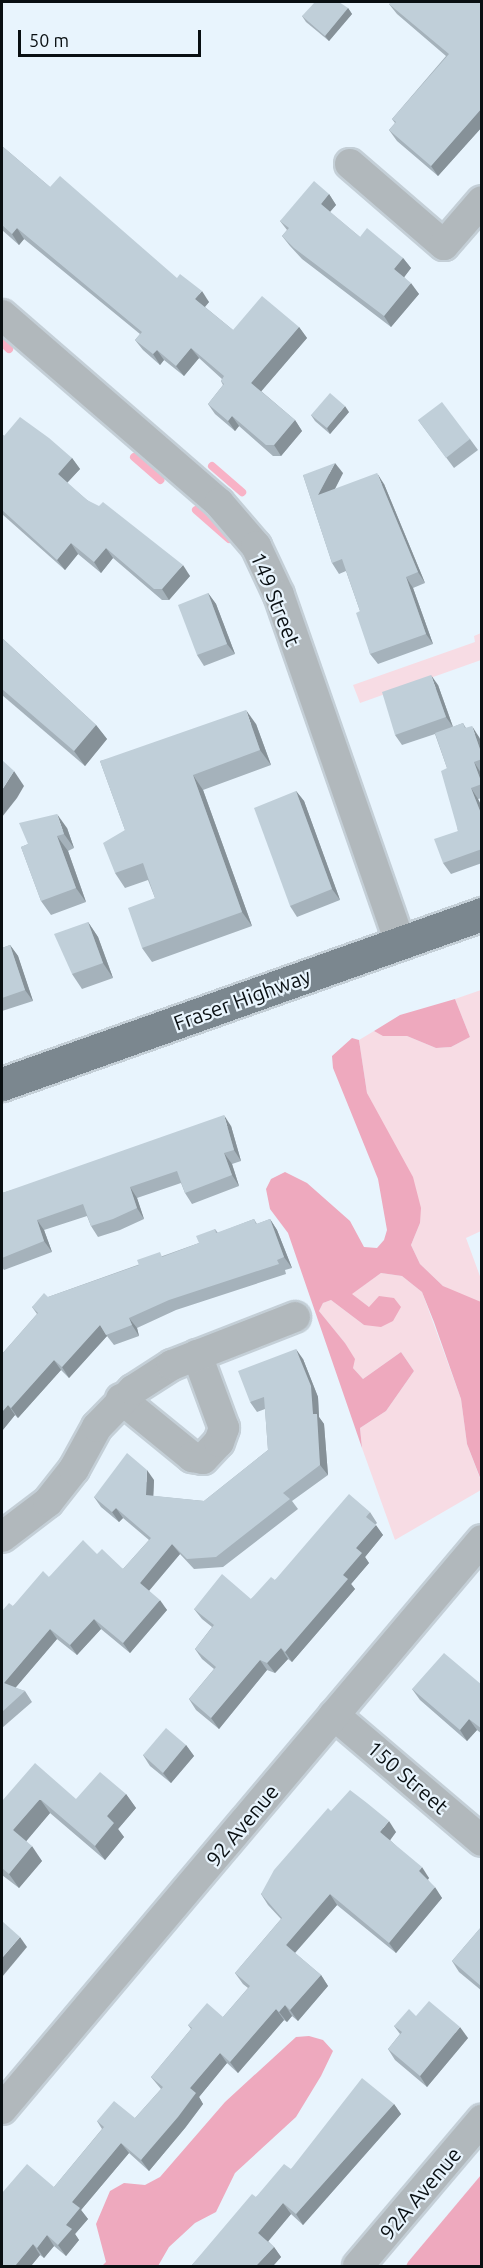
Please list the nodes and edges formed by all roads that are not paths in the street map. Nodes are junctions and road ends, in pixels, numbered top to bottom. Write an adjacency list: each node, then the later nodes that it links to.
1 (350, 164): 2 (street)
2 (482, 201)
3 (2, 315): 5 (street, 149 Street)
4 (482, 914): 5 (main road, Fraser Highway)
5 (400, 943): 6 (main road, Fraser Highway)
6 (2, 1084)
7 (295, 1317): 8 (street)
8 (197, 1355): 9 (street); 9 (street)
9 (121, 1399): 10 (street)
10 (2, 1537)
11 (482, 1540): 12 (street, 92 Avenue)
12 (334, 1715): 13 (street, 150 Street); 14 (street, 92 Avenue)
13 (482, 1841)
14 (2, 2109)
15 (482, 2120): 16 (street, 92A Avenue)
16 (358, 2266)

